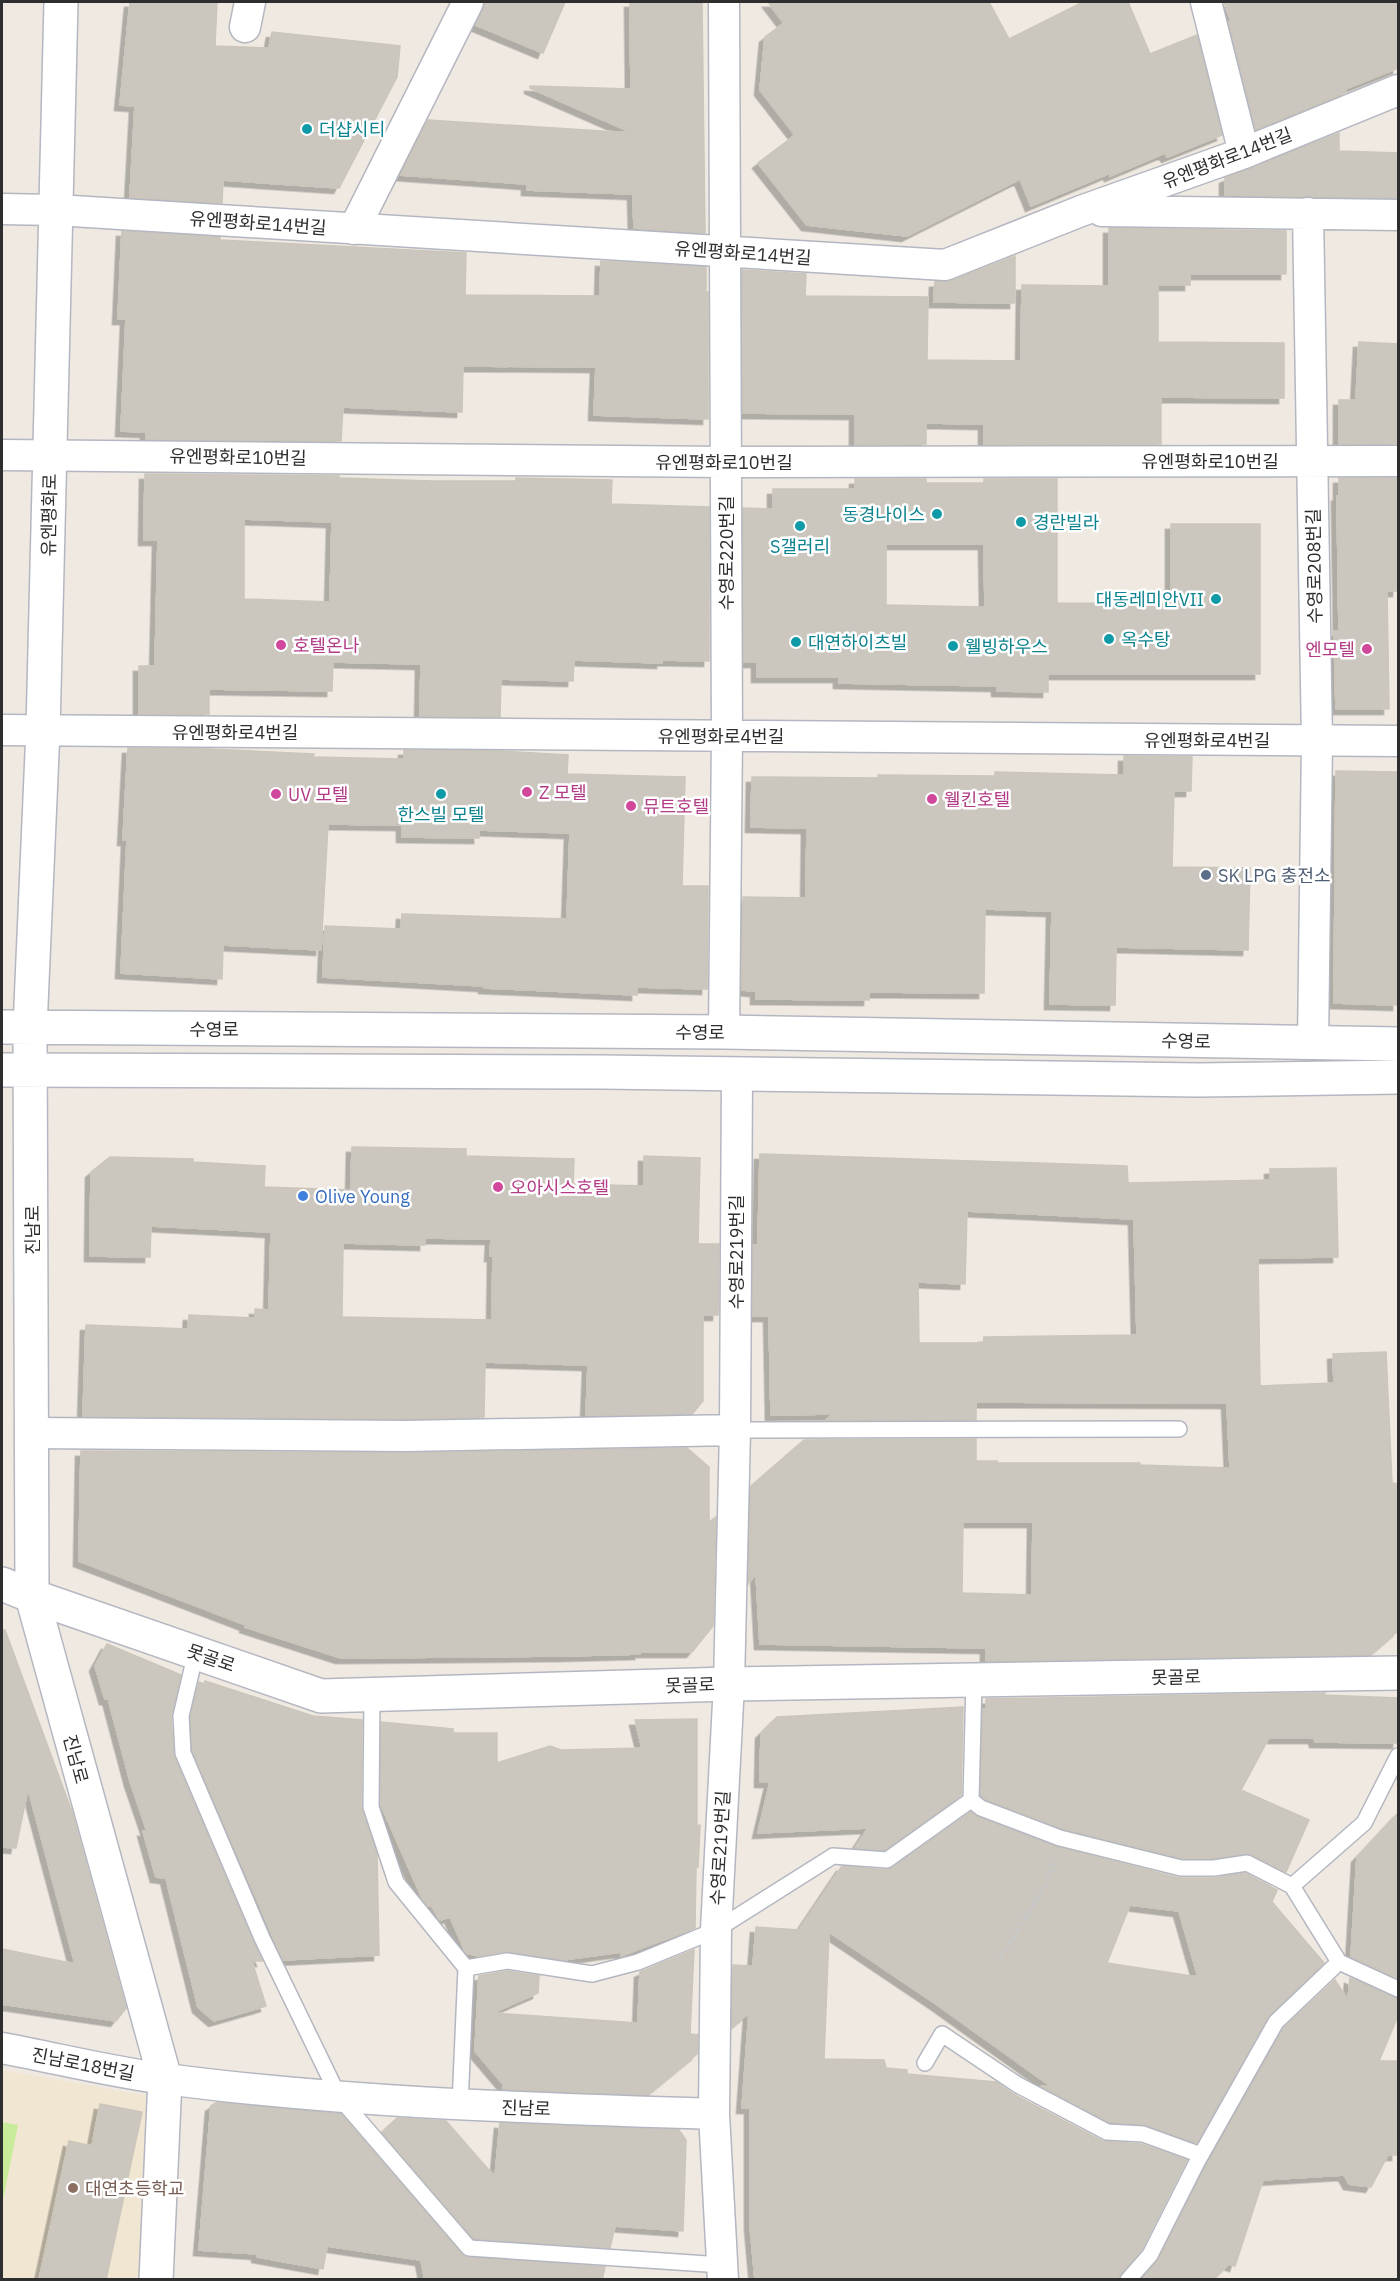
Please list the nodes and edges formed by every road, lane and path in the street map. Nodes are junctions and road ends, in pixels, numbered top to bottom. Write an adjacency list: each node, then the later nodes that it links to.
1 (61, 2): 8 (main road, 유엔평화로)
2 (468, 2): 12 (street)
3 (724, 2): 13 (street, 수영로220번길)
4 (1206, 2): 6 (street)
5 (1398, 90): 6 (street, 유엔평화로14번길)
6 (1244, 153): 9 (street, 유엔평화로14번길)
7 (2, 210): 8 (street, 유엔평화로14번길)
8 (56, 210): 12 (street, 유엔평화로14번길); 15 (main road, 유엔평화로)
9 (1082, 211): 10 (street); 13 (street, 유엔평화로14번길)
10 (1308, 213): 11 (street); 16 (street, 수영로208번길)
11 (1398, 215)
12 (354, 229): 13 (street, 유엔평화로14번길)
13 (725, 252): 18 (street, 수영로220번길)
14 (2, 454): 15 (street, 유엔평화로10번길)
15 (50, 455): 18 (street, 유엔평화로10번길); 20 (main road, 유엔평화로)
16 (1312, 461): 17 (street, 유엔평화로10번길); 18 (street, 유엔평화로10번길); 22 (street, 수영로208번길)
17 (1398, 461)
18 (725, 462): 21 (street, 수영로220번길)
19 (2, 730): 20 (street, 유엔평화로4번길)
20 (43, 730): 21 (street, 유엔평화로4번길); 24 (main road, 유엔평화로)
21 (727, 736): 22 (street, 유엔평화로4번길); 25 (street, 수영로220번길)
22 (1317, 741): 23 (street, 유엔평화로4번길); 26 (street, 수영로208번길)
23 (1398, 741)
24 (16, 1027): 25 (main road, 수영로); 28 (main road, 진남로)
25 (724, 1032): 26 (main road, 수영로)
26 (1313, 1044): 27 (main road, 수영로)
27 (1398, 1044)
28 (16, 1070): 29 (main road); 33 (main road, 진남로)
29 (737, 1074): 30 (main road); 32 (street, 수영로219번길)
30 (1398, 1077)
31 (1179, 1429): 32 (lane)
32 (735, 1430): 33 (street); 39 (street, 수영로219번길)
33 (33, 1433): 35 (main road, 진남로)
34 (2, 1584): 35 (main road, 못골로)
35 (32, 1596): 36 (main road, 못골로); 52 (main road, 진남로)
36 (196, 1652): 40 (main road, 못골로); 53 (lane)
37 (1398, 1673): 38 (main road, 못골로)
38 (974, 1680): 39 (main road, 못골로); 42 (lane)
39 (729, 1684): 40 (main road, 못골로); 45 (street, 수영로219번길)
40 (372, 1694): 48 (lane)
41 (1398, 1756): 44 (lane)
42 (971, 1800): 43 (lane); 45 (lane)
43 (1060, 1838): 44 (lane); 46 (path)
44 (1292, 1886): 47 (lane)
45 (716, 1930): 48 (lane); 55 (street, 수영로219번길)
46 (1000, 1958)
47 (1339, 1962): 49 (lane); 56 (lane)
48 (466, 1968): 54 (lane)
49 (1398, 1989)
50 (2, 2048): 52 (street, 진남로18번길)
51 (925, 2063): 56 (lane)
52 (165, 2079): 53 (street, 진남로); 58 (main road, 진남로)
53 (339, 2097): 54 (street, 진남로); 57 (lane, 수영로219번길)
54 (460, 2105): 55 (street, 진남로)
55 (714, 2114): 57 (street, 수영로219번길)
56 (1202, 2155): 59 (lane)
57 (722, 2272)
58 (156, 2280)
59 (1128, 2280)

